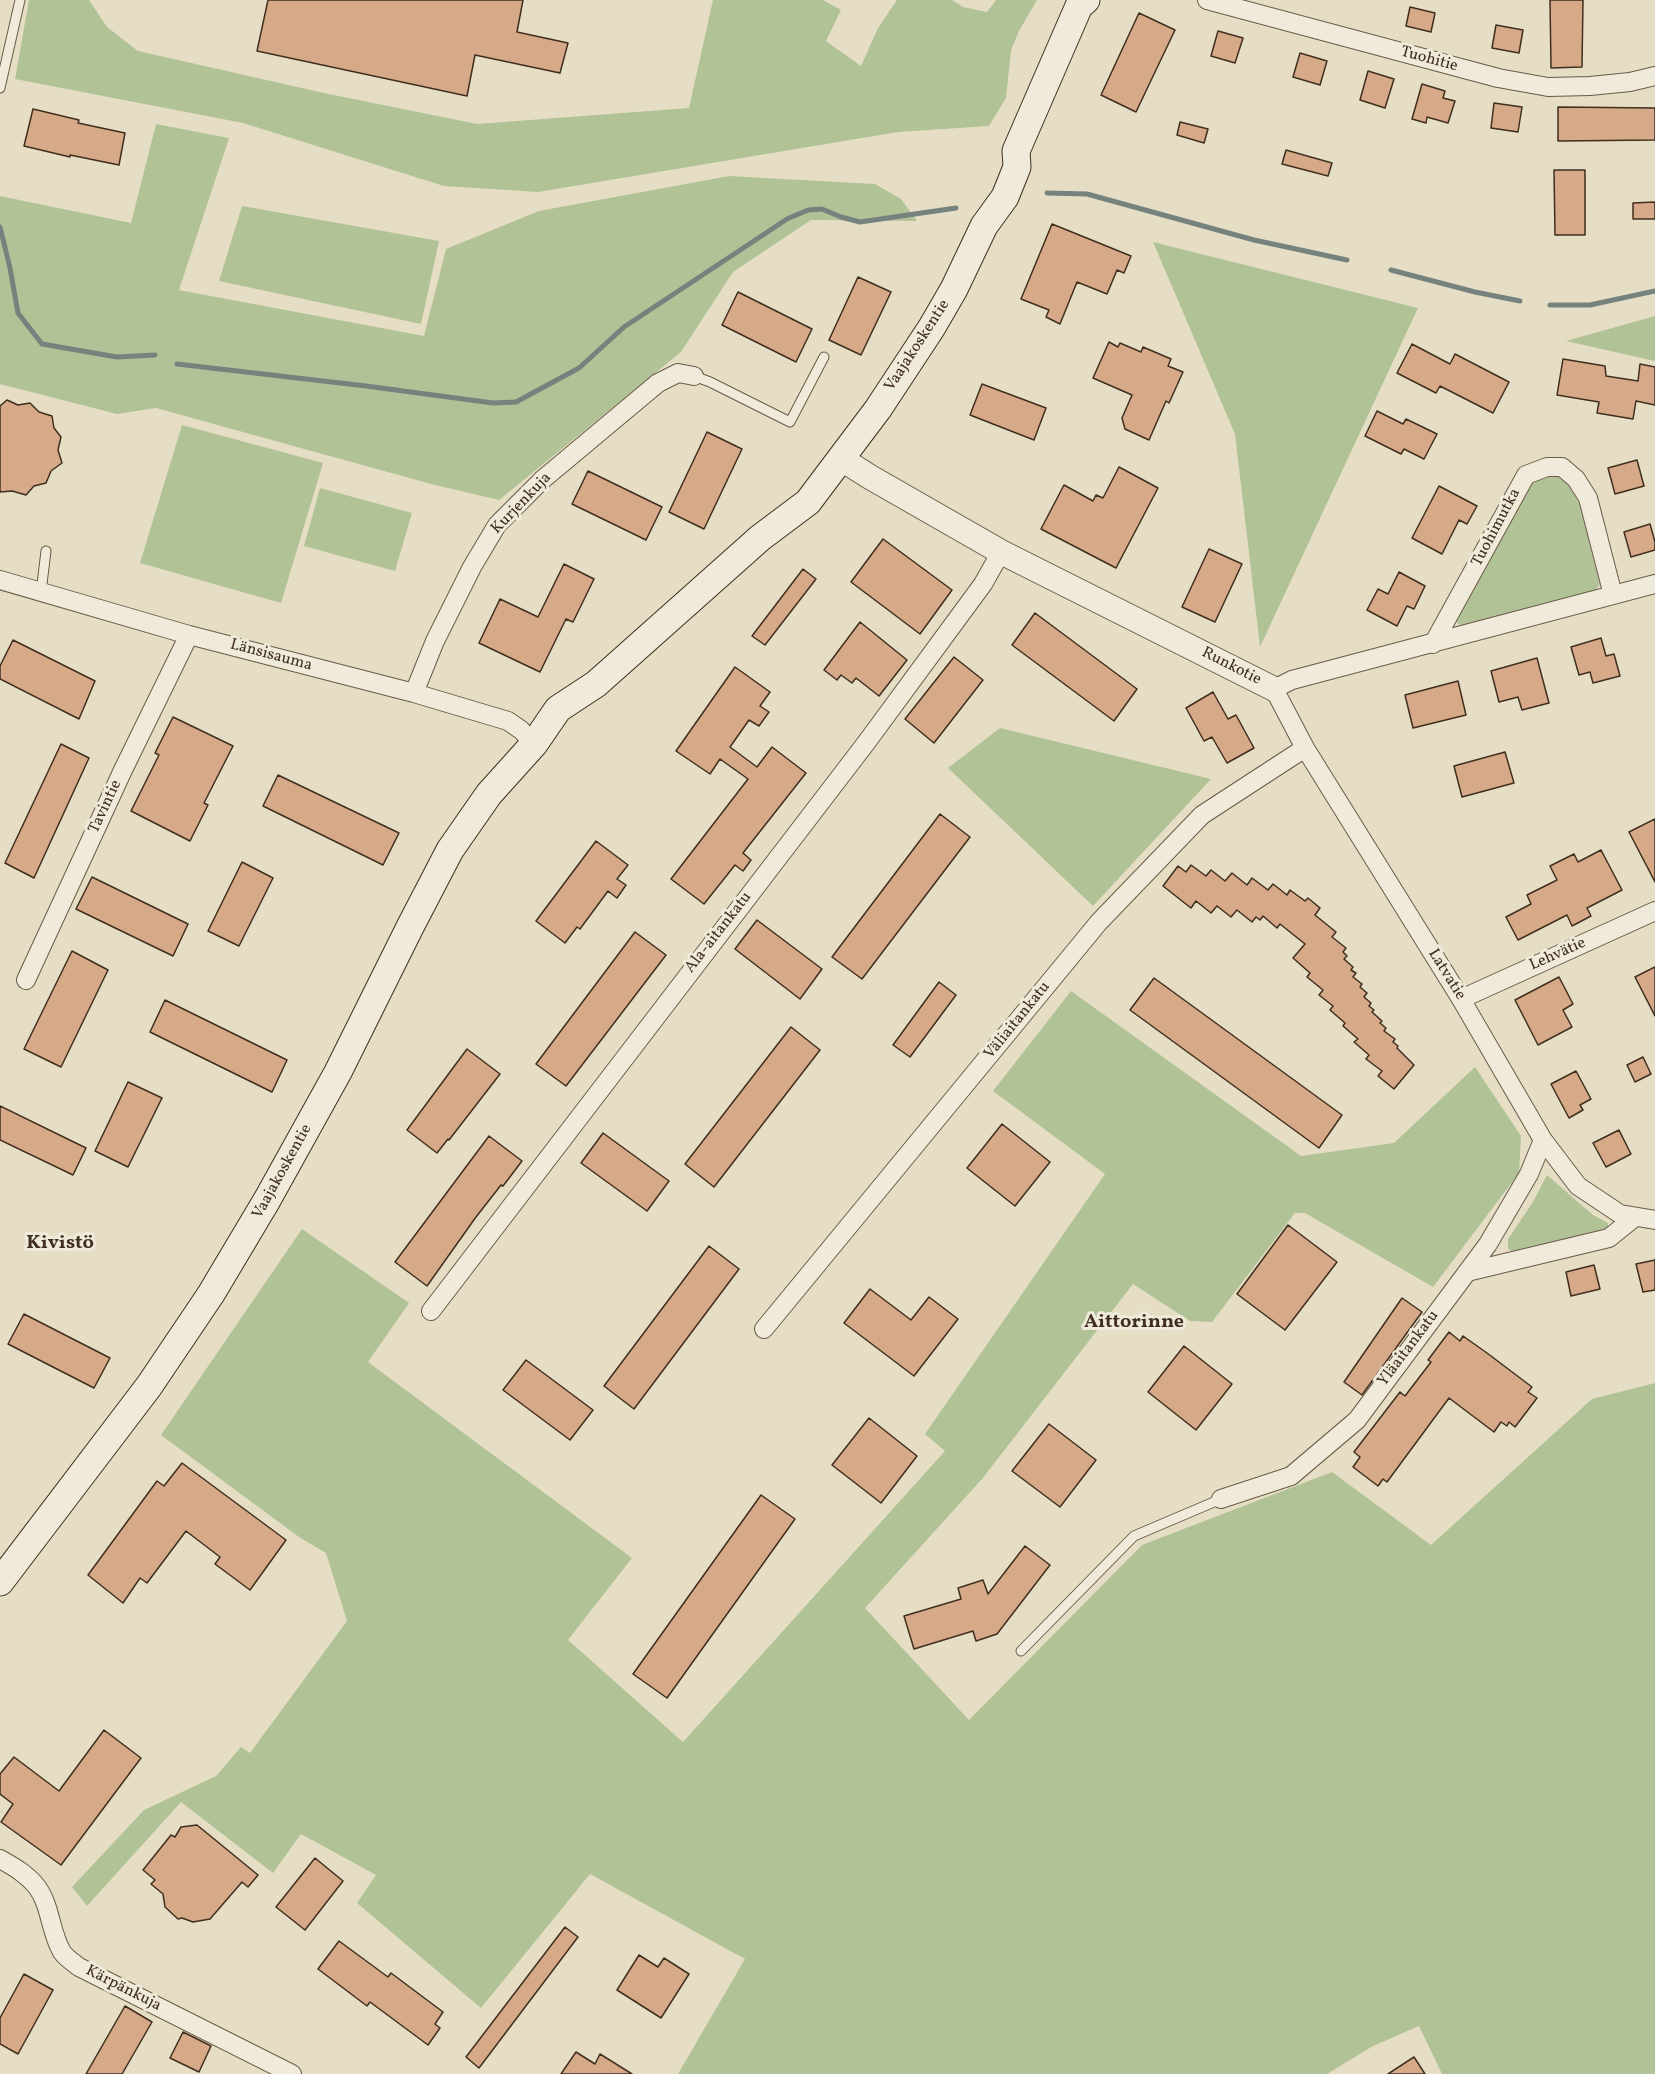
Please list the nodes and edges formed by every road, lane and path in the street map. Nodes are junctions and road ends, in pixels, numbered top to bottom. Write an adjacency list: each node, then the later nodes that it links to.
1 (20, 0): 5 (lane)
2 (1207, 0): 4 (street, Tuohitie)
3 (1081, 2): 8 (main road, Vaajakoskentie)
4 (1655, 76)
5 (0, 88)
6 (824, 357): 7 (lane)
7 (694, 376): 18 (street, Kurjenkuja)
8 (840, 458): 10 (street, Runkotie); 19 (main road, Vaajakoskentie)
9 (46, 551): 13 (lane)
10 (1001, 552): 17 (street, Runkotie); 28 (street, Ala-aitankatu)
11 (0, 580): 13 (street, Länsisauma)
12 (1655, 584): 14 (street, Runkotie)
13 (41, 592): 15 (street, Länsisauma)
14 (1613, 595): 16 (street, Runkotie); 16 (street, Tuohimutka)
15 (189, 635): 18 (street, Länsisauma); 22 (street, Tavintie)
16 (1433, 644): 17 (street, Runkotie)
17 (1274, 689): 20 (street, Latvatie)
18 (414, 693): 19 (street, Länsisauma)
19 (534, 744): 31 (main road, Vaajakoskentie)
20 (1305, 748): 23 (street, Latvatie); 29 (street, Väliaitankatu)
21 (1655, 911): 23 (street, Lehvätie)
22 (26, 980)
23 (1461, 999): 24 (street, Latvatie)
24 (1543, 1140): 25 (street, Latvatie); 27 (street, Yläaitankatu)
25 (1635, 1217): 26 (street, Latvatie); 27 (street)
26 (1655, 1220)
27 (1467, 1272): 30 (street, Yläaitankatu)
28 (430, 1311)
29 (764, 1329)
30 (1221, 1500): 32 (lane)
31 (0, 1582)
32 (1021, 1651)
33 (0, 1859): 34 (street, Kärpänkuja)
34 (292, 2074)

